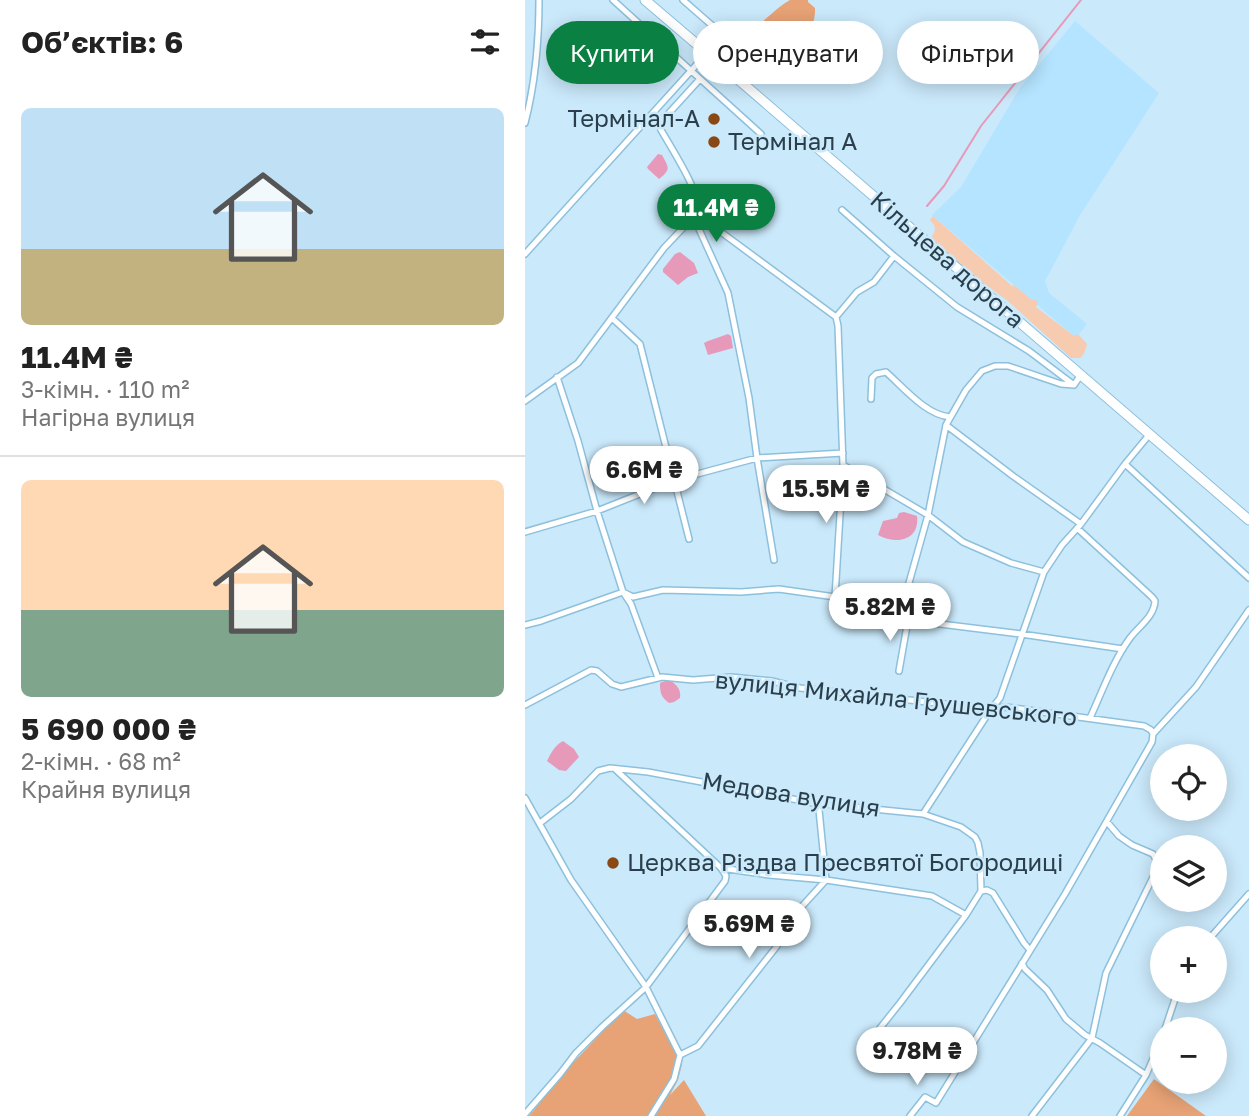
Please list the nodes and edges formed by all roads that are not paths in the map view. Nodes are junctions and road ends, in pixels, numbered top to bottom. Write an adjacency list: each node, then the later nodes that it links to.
1 (539, 0): 8 (street)
2 (613, 0): 5 (street)
3 (645, 0): 17 (highway, Кільцева дорога, bridge)
4 (683, 0): 5 (street)
5 (691, 70): 13 (street)
6 (695, 84): 10 (street)
7 (706, 84): 9 (street)
8 (525, 123)
9 (761, 134)
10 (701, 209): 12 (street); 16 (street)
11 (842, 210): 14 (street)
12 (702, 218): 15 (street); 26 (street)
13 (525, 254)
14 (894, 256): 15 (street); 19 (street)
15 (836, 317): 25 (street)
16 (612, 318): 18 (street); 29 (street)
17 (1080, 376): 19 (street); 24 (highway, Кільцева дорога)
18 (557, 377): 21 (street); 30 (street)
19 (1074, 385): 22 (street)
20 (871, 399): 22 (street)
21 (525, 401)
22 (950, 417): 23 (street)
23 (946, 425): 31 (street); 33 (street)
24 (1149, 435): 27 (street); 32 (highway, Кільцева дорога)
25 (843, 453): 26 (street); 28 (street)
26 (757, 458): 29 (street); 36 (street)
27 (1125, 464): 33 (street); 38 (street)
28 (843, 465): 31 (street); 40 (street)
29 (675, 480): 30 (street); 35 (street)
30 (597, 511): 34 (street); 39 (street)
31 (928, 515): 37 (street); 42 (street)
32 (1249, 520)
33 (1079, 526): 37 (street); 46 (street)
34 (525, 532)
35 (689, 539)
36 (774, 560)
37 (1044, 572): 45 (street)
38 (1249, 578)
39 (623, 592): 40 (street); 44 (street); 48 (street)
40 (835, 597): 42 (street)
41 (1249, 610): 52 (street)
42 (900, 615): 43 (street)
43 (908, 620): 45 (street); 47 (street)
44 (525, 625)
45 (1021, 634): 46 (street); 50 (street)
46 (1123, 649): 51 (street)
47 (899, 671)
48 (658, 678): 49 (street, вулиця Михайла Грушевського); 50 (street, вулиця Михайла Грушевського)
49 (525, 705)
50 (991, 709): 51 (street, вулиця Михайла Грушевського); 56 (street)
51 (1090, 718): 52 (street, вулиця Михайла Грушевського)
52 (1153, 734): 57 (street)
53 (615, 769): 55 (street, Медова вулиця); 58 (street); 59 (street)
54 (525, 798): 58 (street)
55 (814, 803): 56 (street, Медова вулиця); 60 (street)
56 (923, 814): 61 (street, Медова вулиця)
57 (1107, 822): 65 (street); 68 (street)
58 (540, 823): 67 (street)
59 (721, 867): 60 (street); 67 (street)
60 (827, 880): 63 (street); 70 (street)
61 (981, 891): 63 (street); 65 (street)
62 (1249, 894): 64 (street)
63 (966, 915): 69 (street)
64 (1221, 926)
65 (1030, 949): 66 (street)
66 (1022, 963): 68 (street); 75 (street)
67 (646, 987): 70 (street); 73 (street)
68 (1092, 1038): 72 (street); 76 (street)
69 (865, 1047)
70 (680, 1055): 74 (street)
71 (1150, 1066): 72 (street)
72 (1146, 1075): 77 (street)
73 (525, 1114)
74 (651, 1116)
75 (910, 1116)
76 (1032, 1116)
77 (1120, 1116)

